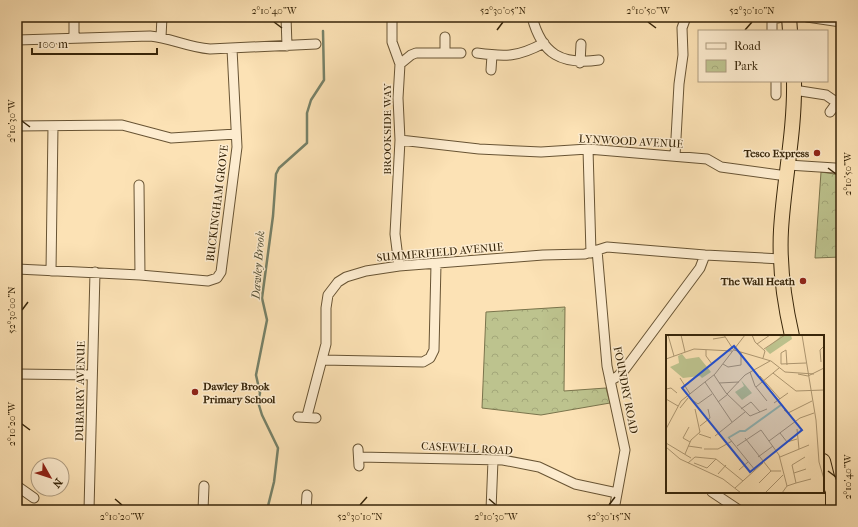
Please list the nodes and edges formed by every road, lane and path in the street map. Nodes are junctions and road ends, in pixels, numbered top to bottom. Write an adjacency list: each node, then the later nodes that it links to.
1 (74, 17): 14 (street)
2 (162, 17): 15 (street)
3 (286, 17): 21 (street)
4 (392, 17): 29 (street, BROOKSIDE WAY)
5 (532, 17): 18 (street)
6 (686, 17): 41 (street)
7 (782, 17): 10 (street)
8 (789, 17): 13 (highway)
9 (807, 17): 11 (street)
10 (772, 18): 12 (street)
11 (841, 22)
12 (772, 30)
13 (790, 30)
14 (74, 37): 15 (street); 17 (street)
15 (161, 37): 22 (street)
16 (446, 37): 23 (street)
17 (17, 40)
18 (544, 43): 26 (street); 28 (street)
19 (316, 44): 21 (street)
20 (581, 44): 28 (street)
21 (287, 46): 22 (street)
22 (232, 49): 38 (street, BUCKINGHAM GROVE)
23 (445, 52): 24 (street); 29 (street)
24 (461, 52)
25 (477, 54): 26 (street)
26 (492, 55): 30 (street)
27 (599, 60): 28 (street)
28 (580, 63)
29 (400, 64): 39 (street, BROOKSIDE WAY)
30 (491, 70)
31 (776, 82): 33 (street)
32 (794, 86): 34 (street); 43 (highway)
33 (776, 95)
34 (839, 100): 35 (street)
35 (830, 112)
36 (17, 126): 37 (street)
37 (53, 126): 38 (street); 51 (street)
38 (236, 134): 53 (street, BUCKINGHAM GROVE)
39 (400, 140): 40 (street, LYNWOOD AVENUE); 49 (street, BROOKSIDE WAY)
40 (588, 149): 41 (street, LYNWOOD AVENUE); 45 (street, FOUNDRY ROAD)
41 (675, 156): 43 (street, LYNWOOD AVENUE)
42 (835, 168): 43 (street, LYNWOOD AVENUE)
43 (787, 170): 47 (highway)
44 (139, 185): 53 (street)
45 (594, 251): 46 (street); 48 (street, SUMMERFIELD AVENUE); 58 (street, FOUNDRY ROAD)
46 (705, 255): 47 (street); 58 (street)
47 (781, 259): 54 (highway)
48 (436, 264): 49 (street, SUMMERFIELD AVENUE); 55 (street)
49 (399, 266): 55 (street, SUMMERFIELD AVENUE)
50 (17, 269): 51 (street, BUCKINGHAM GROVE)
51 (51, 271): 52 (street, BUCKINGHAM GROVE)
52 (95, 272): 53 (street, BUCKINGHAM GROVE); 57 (street, DUBARRY AVENUE)
53 (140, 275)
54 (792, 335)
55 (322, 360): 59 (street, SUMMERFIELD AVENUE)
56 (17, 374): 57 (street)
57 (92, 375): 70 (street, DUBARRY AVENUE)
58 (610, 380): 66 (street, FOUNDRY ROAD)
59 (307, 417)
60 (359, 457): 61 (street, CASEWELL ROAD)
61 (493, 460): 66 (street, CASEWELL ROAD); 73 (street)
62 (824, 465): 65 (highway)
63 (17, 486): 69 (street)
64 (204, 486): 71 (street)
65 (837, 490): 76 (highway)
66 (618, 493): 74 (street, FOUNDRY ROAD)
67 (714, 493): 75 (street)
68 (307, 495): 72 (street)
69 (34, 498)
70 (89, 510)
71 (203, 510)
72 (306, 510)
73 (491, 510)
74 (614, 510)
75 (739, 510)
76 (833, 510)

